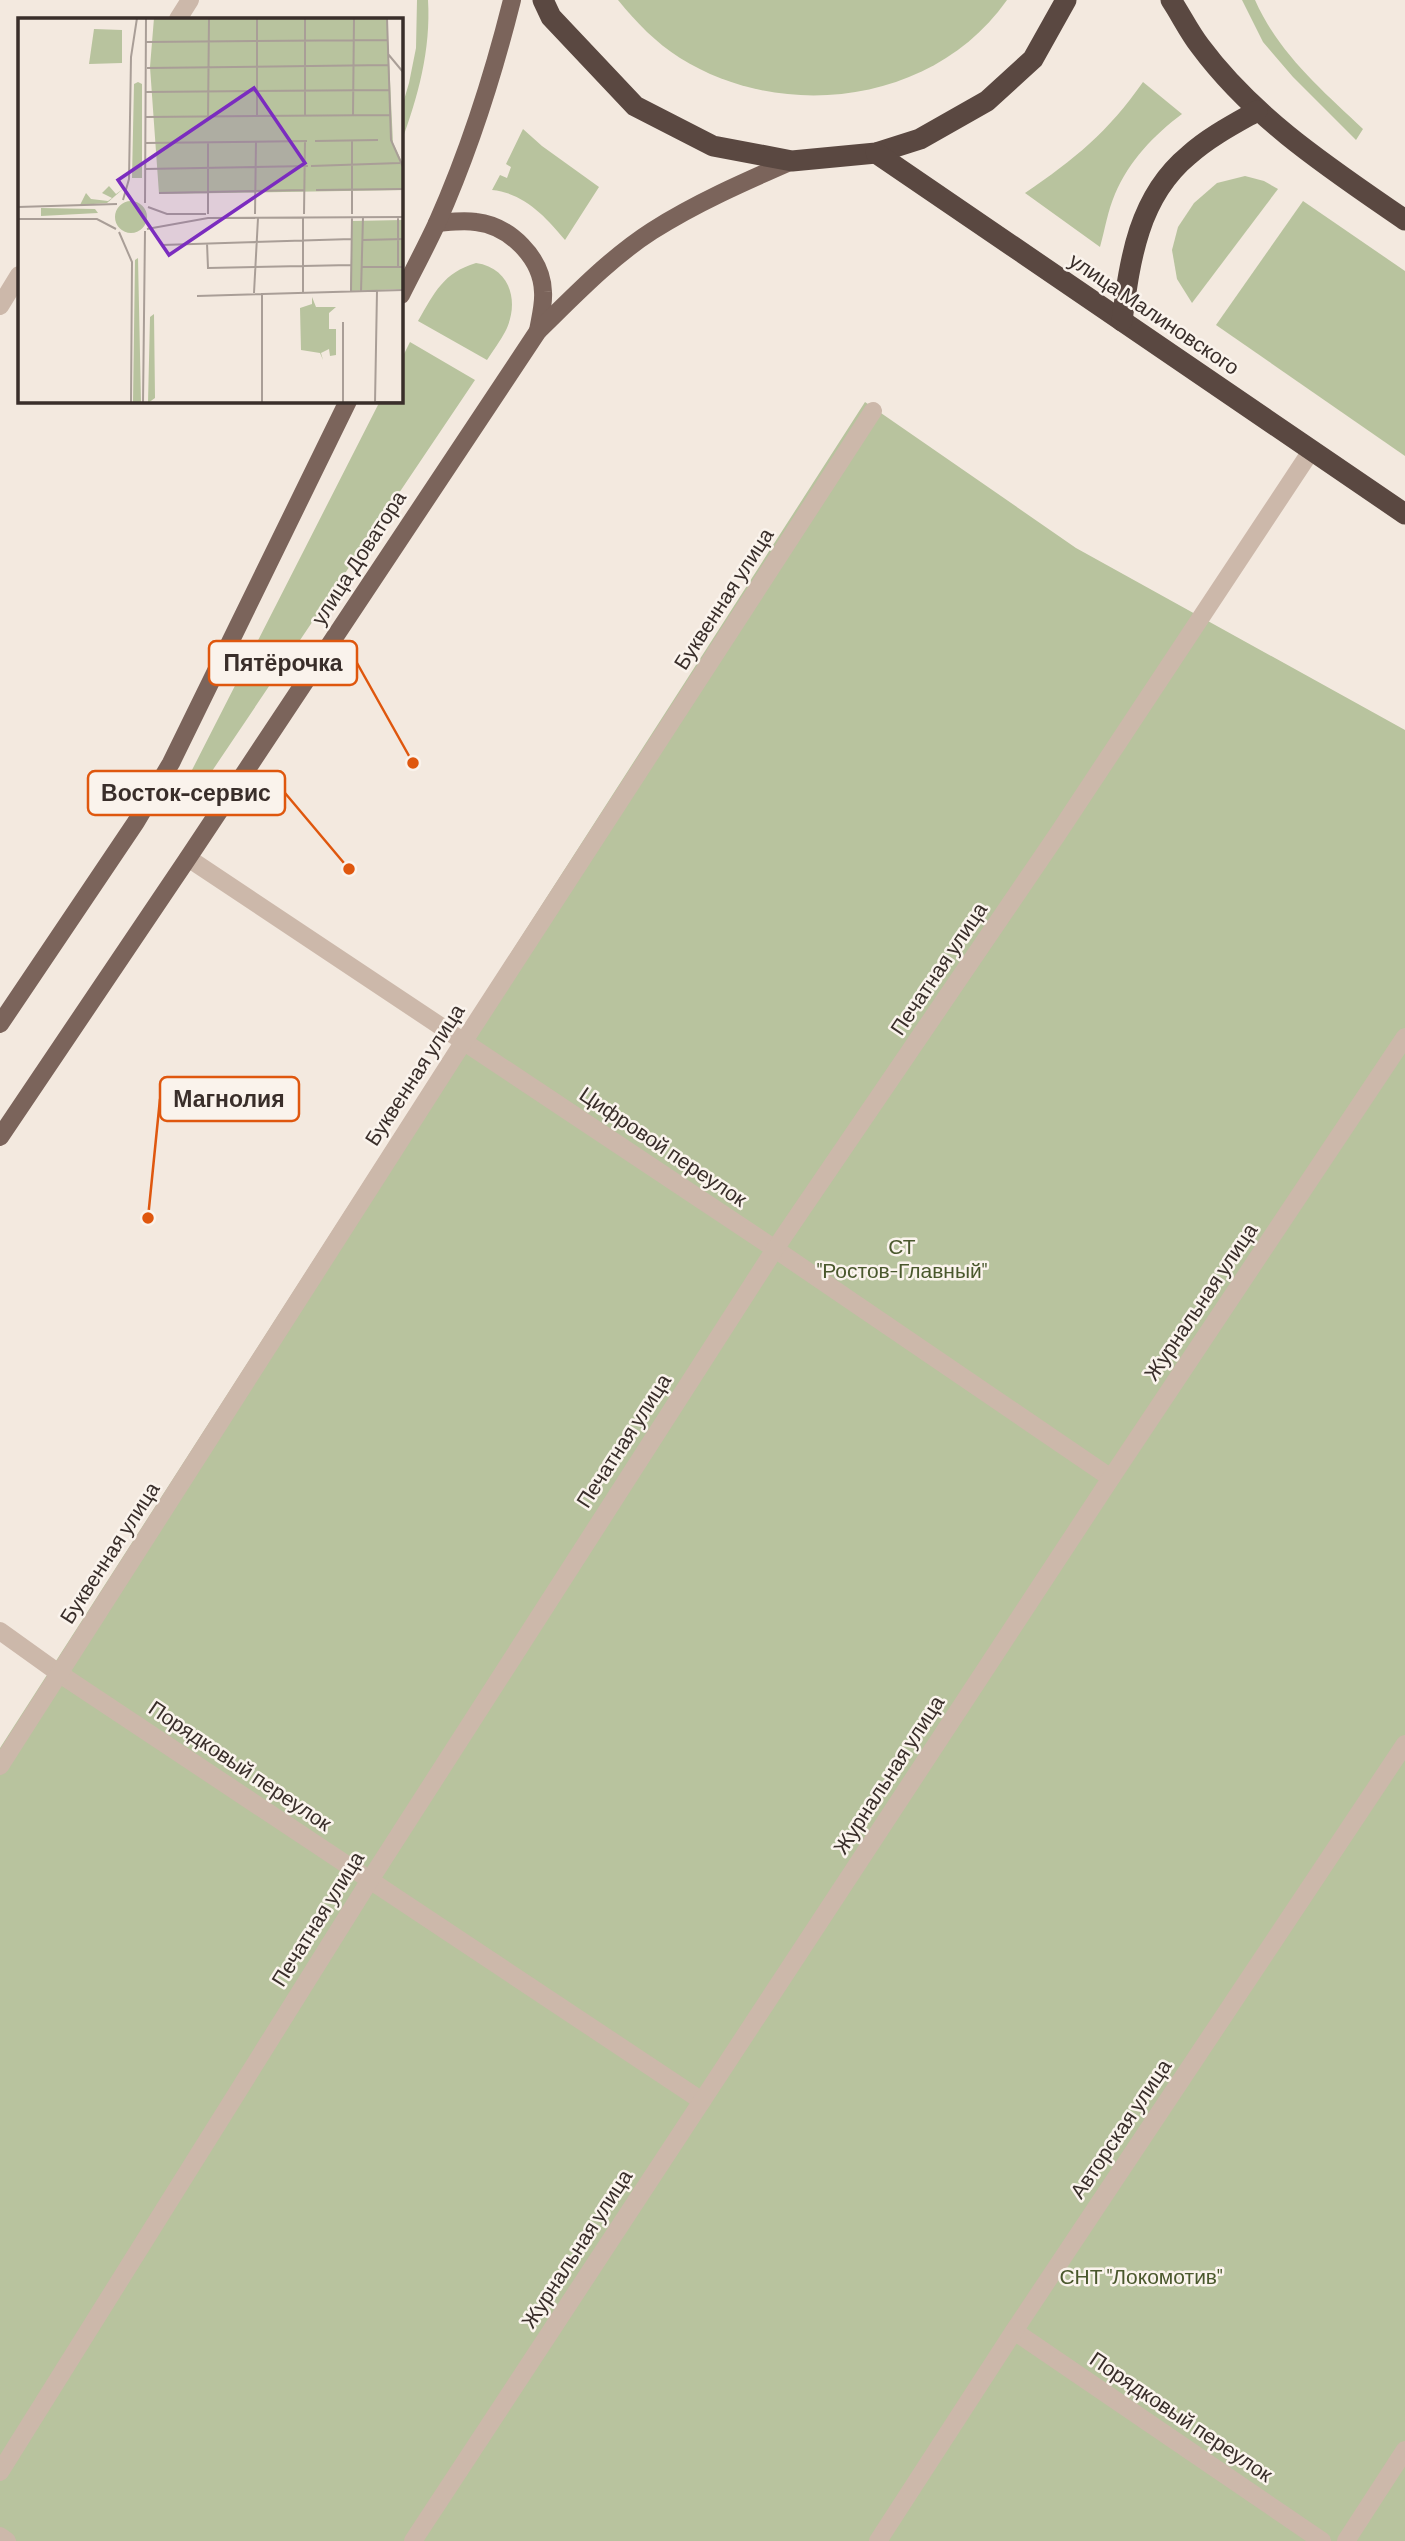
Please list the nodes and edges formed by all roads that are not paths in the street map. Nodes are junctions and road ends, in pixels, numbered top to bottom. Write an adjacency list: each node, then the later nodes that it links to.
1 (190, 0): 6 (street)
2 (512, 0): 11 (main road)
3 (543, 0): 9 (highway)
4 (1066, 0): 8 (highway)
5 (1171, 0): 7 (highway)
6 (179, 18)
7 (1257, 111): 10 (highway); 15 (highway)
8 (876, 153): 9 (highway); 15 (highway, улица Малиновского)
9 (792, 161): 16 (main road, улица Доватора)
10 (1405, 220)
11 (437, 223): 13 (main road); 16 (main road)
12 (18, 277): 14 (street)
13 (402, 293)
14 (0, 306)
15 (1122, 321): 19 (highway, улица Малиновского)
16 (538, 331): 21 (main road, улица Доватора)
17 (348, 402): 22 (main road)
18 (873, 411): 24 (street, Буквенная улица)
19 (1311, 451): 20 (highway, улица Малиновского); 26 (street, Печатная улица)
20 (1405, 514)
21 (188, 859): 24 (street, Цифровой переулок); 25 (main road, улица Доватора)
22 (0, 1024)
23 (1405, 1037): 27 (street, Журнальная улица)
24 (464, 1041): 26 (street, Цифровой переулок); 29 (street, Буквенная улица)
25 (0, 1136)
26 (775, 1249): 27 (street, Цифровой переулок); 32 (street, Печатная улица)
27 (1111, 1478): 33 (street, Журнальная улица)
28 (0, 1630): 29 (street, Порядковый переулок)
29 (60, 1674): 31 (street, Буквенная улица); 32 (street, Порядковый переулок)
30 (1405, 1744): 34 (street, Авторская улица)
31 (0, 1766)
32 (370, 1880): 33 (street, Порядковый переулок); 36 (street, Печатная улица)
33 (702, 2101): 39 (street, Журнальная улица)
34 (1014, 2331): 40 (street, Авторская улица); 41 (street, Порядковый переулок)
35 (1405, 2449): 42 (street)
36 (0, 2472)
37 (0, 2536): 38 (street)
38 (7, 2541)
39 (413, 2541)
40 (878, 2541)
41 (1322, 2541)
42 (1346, 2541)

